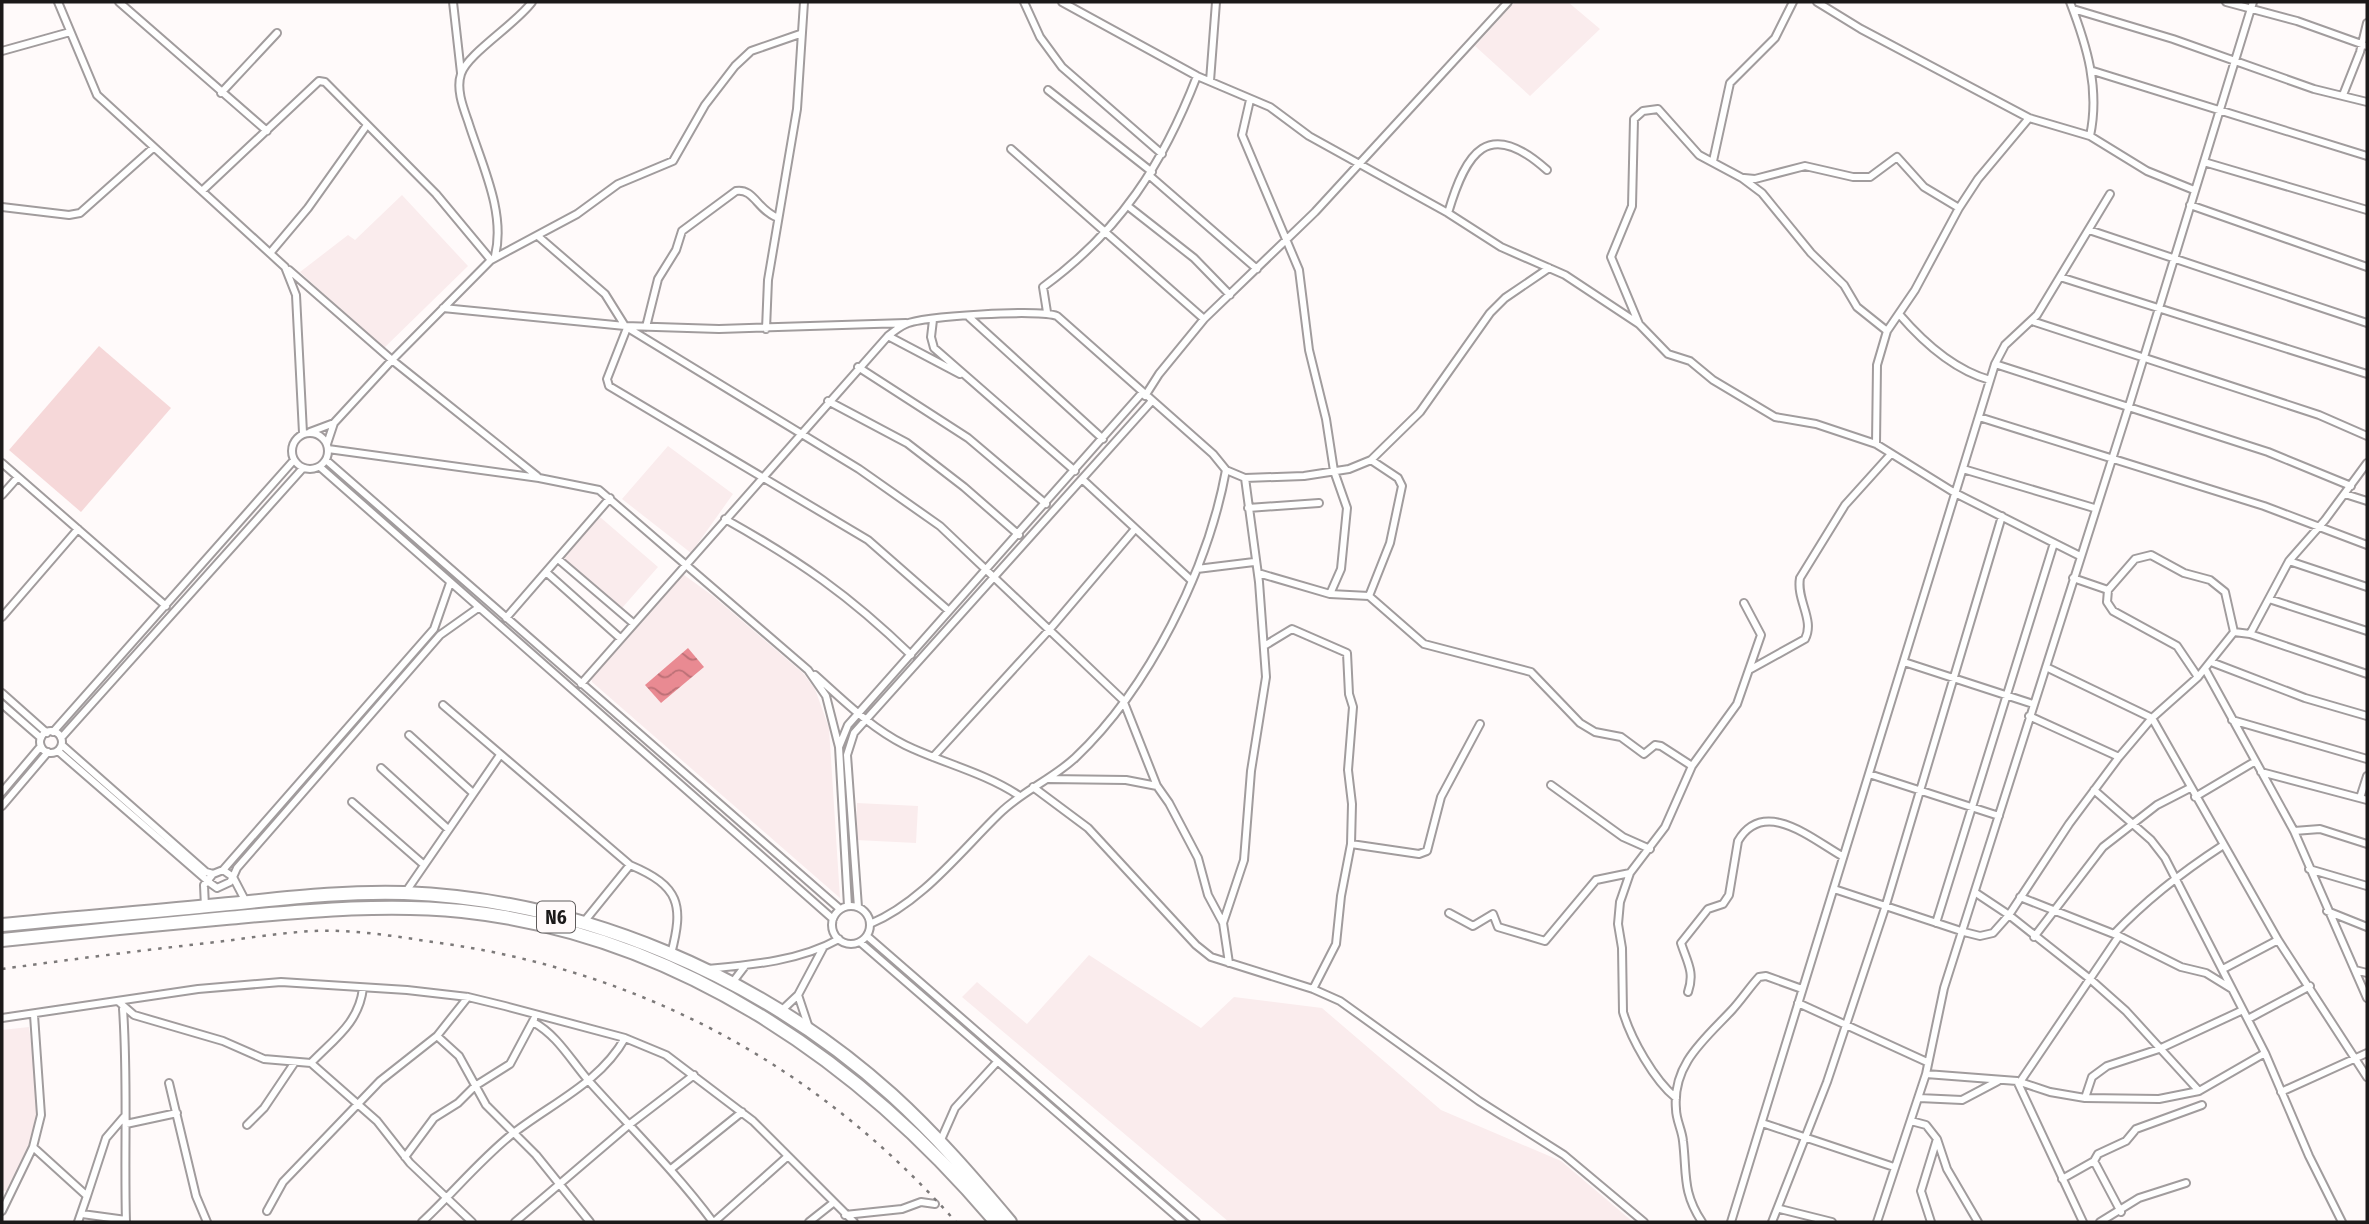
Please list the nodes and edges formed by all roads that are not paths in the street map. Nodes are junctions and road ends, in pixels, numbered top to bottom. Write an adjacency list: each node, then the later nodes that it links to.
1 (119, 2): 27 (street)
2 (453, 2): 23 (street)
3 (532, 2): 23 (street)
4 (804, 2): 18 (street)
5 (1024, 2): 38 (street)
6 (1062, 2): 24 (street)
7 (1216, 2): 25 (street)
8 (1508, 2): 42 (street)
9 (1793, 2): 40 (street)
10 (1817, 2): 32 (street)
11 (2226, 2): 14 (street)
12 (60, 3): 16 (street)
13 (2072, 6): 21 (street); 22 (street)
14 (2252, 6): 19 (street); 21 (street)
15 (2367, 23): 19 (street)
16 (70, 32): 20 (street); 36 (street)
17 (276, 33): 27 (street)
18 (800, 34): 55 (street); 58 (street)
19 (2365, 45): 28 (street)
20 (2, 51)
21 (2236, 62): 28 (street); 31 (street)
22 (2093, 71): 31 (street); 35 (street)
23 (461, 73): 61 (street)
24 (1196, 76): 25 (street); 38 (street)
25 (1210, 81): 29 (street)
26 (1048, 89): 44 (street)
27 (221, 93): 34 (street)
28 (2343, 95): 30 (street)
29 (1250, 100): 42 (street); 59 (street)
30 (2367, 102)
31 (2219, 110): 39 (street); 41 (street)
32 (2029, 118): 35 (street); 52 (street)
33 (367, 125): 34 (street); 60 (street); 61 (street)
34 (267, 131): 46 (street)
35 (2090, 136): 47 (street)
36 (153, 148): 46 (street); 50 (street)
37 (1011, 149): 57 (street)
38 (1162, 154): 44 (street)
39 (2367, 156)
40 (1713, 160): 45 (street); 79 (street)
41 (2204, 162): 47 (street); 53 (street)
42 (1359, 163): 54 (street); 59 (street)
43 (1548, 170): 54 (street)
44 (1151, 174): 51 (street); 66 (street)
45 (1742, 178): 52 (street); 83 (street)
46 (203, 190): 60 (street)
47 (2194, 190): 49 (street)
48 (2110, 194): 56 (street)
49 (2190, 205): 62 (street); 64 (street)
50 (2, 207)
51 (1129, 207): 57 (street); 68 (street)
52 (1959, 208): 72 (street)
53 (2367, 210)
54 (1448, 213): 65 (street)
55 (778, 218): 81 (street); 82 (street)
56 (2089, 230): 62 (street); 67 (street)
57 (1107, 232): 71 (street); 74 (street)
58 (539, 237): 61 (street); 80 (street)
59 (1286, 241): 66 (street); 120 (street)
60 (271, 252): 63 (street)
61 (493, 258): 69 (street)
62 (2174, 258): 70 (street); 78 (street)
63 (285, 267): 86 (street); 99 (street)
64 (2367, 267)
65 (1549, 268): 79 (street); 111 (street)
66 (1257, 269): 68 (street)
67 (2060, 277): 70 (street); 76 (street)
68 (1230, 295): 74 (street)
69 (443, 308): 80 (street); 86 (street)
70 (2158, 309): 85 (street); 90 (street)
71 (1048, 312): 73 (street); 92 (street)
72 (1899, 314): 83 (street); 91 (street)
73 (969, 317): 75 (street); 103 (street)
74 (1204, 319): 92 (street)
75 (933, 320): 77 (street); 89 (street)
76 (2032, 321): 85 (street); 87 (street)
77 (907, 323): 82 (street); 84 (street)
78 (2367, 323)
79 (1639, 324): 104 (street)
80 (625, 326): 81 (street); 101 (street); 121 (street)
81 (646, 327): 82 (street)
82 (766, 329)
83 (1887, 331): 104 (street)
84 (888, 337): 88 (street); 89 (street)
85 (2143, 359): 95 (street); 102 (street)
86 (392, 360): 97 (street); 123 (street)
87 (1995, 364): 91 (street); 95 (street)
88 (858, 368): 93 (street); 135 (street)
89 (961, 374): 119 (street)
90 (2367, 374)
91 (1990, 380): 96 (street)
92 (1143, 394): 94 (street); 98 (street)
93 (828, 401): 101 (street); 145 (street)
94 (1151, 402): 100 (street); 118 (street)
95 (2128, 409): 108 (street); 126 (street)
96 (1979, 417): 108 (street); 117 (street)
97 (334, 423): 99 (street); 105 (street)
98 (1115, 425): 100 (street); 103 (street)
99 (307, 433): 105 (street); 109 (street)
100 (1124, 433): 114 (street)
101 (799, 435): 121 (street); 156 (street)
102 (2367, 436)
103 (1103, 439): 107 (street)
104 (1876, 444): 106 (street)
105 (328, 446): 110 (street); 123 (street)
106 (1891, 454): 128 (street); 194 (street)
107 (1087, 457): 114 (street); 119 (street)
108 (2110, 459): 137 (street); 142 (street)
109 (294, 460): 116 (street); 172 (street)
110 (326, 460): 115 (street); 178 (street)
111 (1371, 460): 120 (street); 168 (street)
112 (2, 463): 122 (street)
113 (2367, 463): 126 (street)
114 (1095, 464): 125 (street)
115 (320, 467): 116 (street); 162 (street)
116 (303, 468): 176 (street)
117 (1963, 469): 128 (street); 137 (street)
118 (1226, 470): 124 (street); 155 (street)
119 (1075, 471): 127 (street)
120 (1334, 471): 124 (street); 167 (street)
121 (762, 476): 139 (street); 175 (street)
122 (18, 477): 130 (street); 143 (street)
123 (539, 478): 132 (street)
124 (1245, 478): 136 (street)
125 (1082, 479): 131 (street); 144 (street)
126 (2351, 486): 129 (street)
127 (1059, 489): 131 (street); 135 (street)
128 (1955, 494): 138 (street); 191 (street)
129 (2345, 494): 133 (street); 142 (street)
130 (2, 495)
131 (1067, 496): 141 (street)
132 (610, 498): 149 (street); 153 (street)
133 (2367, 500)
134 (1319, 503): 136 (street)
135 (1046, 504): 140 (street)
136 (1248, 508): 152 (street)
137 (2094, 508): 148 (street)
138 (2002, 516): 146 (street); 201 (street)
139 (724, 519): 153 (street); 190 (street)
140 (1033, 519): 141 (street); 145 (street)
141 (1040, 525): 154 (street)
142 (2318, 528): 147 (street); 151 (street)
143 (78, 529): 172 (street); 177 (street)
144 (1135, 529): 161 (street); 181 (street)
145 (1019, 535): 150 (street)
146 (2054, 543): 148 (street); 207 (street)
147 (2367, 545)
148 (2080, 556): 160 (street)
149 (558, 559): 157 (street); 179 (street)
150 (997, 559): 154 (street); 156 (street)
151 (2289, 561): 164 (street); 169 (street)
152 (1254, 562): 155 (street); 158 (street)
153 (685, 563): 179 (street); 196 (street)
154 (1004, 565): 159 (street)
155 (1197, 569): 161 (street)
156 (987, 570): 159 (street); 163 (street)
157 (546, 572): 178 (street); 186 (street)
158 (1258, 573): 167 (street); 188 (street)
159 (994, 576): 166 (street); 181 (street)
160 (2073, 578): 165 (street); 193 (street)
161 (1192, 581): 209 (street)
162 (450, 583): 174 (street); 195 (street)
163 (972, 586): 166 (street); 170 (street)
164 (2367, 587)
165 (2108, 590): 183 (street); 202 (street)
166 (980, 592): 173 (street)
167 (1330, 594): 168 (street)
168 (1369, 596): 230 (street)
169 (2269, 599): 182 (street); 184 (street)
170 (959, 600): 173 (street); 175 (street)
171 (1744, 603): 194 (street)
172 (164, 604): 176 (street); 221 (street)
173 (967, 606): 185 (street)
174 (478, 608): 200 (street); 282 (street)
175 (949, 611): 180 (street)
176 (173, 612): 222 (street)
177 (2, 617)
178 (506, 618): 204 (street)
179 (633, 623): 186 (street)
180 (934, 628): 185 (street); 187 (street)
181 (1051, 629): 209 (street); 226 (street)
182 (2367, 631)
183 (2234, 632): 184 (street); 192 (street)
184 (2250, 634): 199 (street)
185 (942, 635): 189 (street)
186 (620, 638): 204 (street)
187 (921, 643): 189 (street); 190 (street)
188 (1264, 646): 254 (street); 284 (street)
189 (928, 650): 203 (street)
190 (911, 655): 198 (street)
191 (1904, 662): 201 (street); 233 (street)
192 (2211, 662): 197 (street); 215 (street)
193 (2046, 667): 211 (street); 217 (street)
194 (1751, 669): 230 (street)
195 (398, 670): 200 (street); 262 (street)
196 (808, 670): 213 (street); 223 (street)
197 (2205, 670): 202 (street); 218 (street)
198 (896, 672): 203 (street); 205 (street)
199 (2367, 674)
200 (404, 676): 265 (street)
201 (1954, 677): 207 (street); 240 (street)
202 (2198, 677): 217 (street)
203 (903, 678): 208 (street)
204 (582, 684): 276 (street)
205 (880, 690): 208 (street); 213 (street)
206 (2, 692): 221 (street)
207 (2006, 693): 211 (street); 249 (street)
208 (887, 696): 216 (street)
209 (1123, 700): 235 (street); 237 (street)
210 (2, 704): 221 (street)
211 (2033, 704): 214 (street)
212 (443, 705): 225 (street)
213 (859, 713): 216 (street); 223 (street)
214 (2029, 716): 227 (street); 250 (street)
215 (2367, 716)
216 (866, 719): 226 (street); 275 (street)
217 (2152, 719): 227 (street); 239 (street)
218 (2232, 720): 228 (street); 229 (street)
219 (1480, 724): 254 (street)
220 (409, 735): 243 (street)
221 (46, 737): 222 (street); 224 (street); 242 (street)
222 (60, 745): 224 (street); 264 (street); 267 (street)
223 (839, 747): 276 (street)
224 (48, 752): 248 (street)
225 (500, 755): 243 (street); 260 (street)
226 (933, 757): 244 (street)
227 (2119, 757): 241 (street)
228 (2367, 759)
229 (2255, 762): 232 (street); 245 (street)
230 (1692, 765): 257 (street)
231 (381, 768): 252 (street)
232 (2261, 772): 246 (street); 253 (street)
233 (1869, 774): 240 (street); 258 (street)
234 (2367, 776): 246 (street)
235 (1048, 779): 237 (street); 238 (street)
236 (1551, 785): 257 (street)
237 (1157, 786): 284 (street)
238 (1033, 787): 244 (street); 299 (street)
239 (2190, 788): 245 (street); 251 (street)
240 (1921, 790): 249 (street); 277 (street)
241 (2094, 790): 251 (street); 272 (street)
242 (2, 792)
243 (473, 793): 252 (street)
244 (1018, 795): 286 (street)
245 (2195, 797): 256 (street)
246 (2363, 799)
247 (352, 802): 259 (street)
248 (2, 806)
249 (1971, 806): 250 (street); 285 (street)
250 (1999, 816): 271 (street)
251 (2131, 824): 266 (street); 278 (street)
252 (448, 829): 259 (street)
253 (2294, 831): 255 (street); 261 (street)
254 (1351, 844): 309 (street)
255 (2367, 844)
256 (2222, 846): 266 (street); 295 (street)
257 (1650, 849): 263 (street)
258 (1842, 856): 269 (street); 312 (street)
259 (423, 864): 270 (street)
260 (630, 865): 283 (street); 298 (street)
261 (2309, 869): 268 (street); 279 (street)
262 (223, 870): 264 (street); 265 (street)
263 (1630, 873): 280 (street); 348 (street)
264 (213, 874): 267 (street)
265 (233, 877): 267 (street); 273 (street)
266 (2175, 877): 290 (street); 302 (street)
267 (206, 880): 274 (street)
268 (2367, 886)
269 (1834, 889): 277 (street); 310 (street)
270 (405, 893): 273 (highway, N6); 283 (highway, N6)
271 (1976, 893): 281 (street); 289 (street)
272 (2021, 897): 278 (street); 281 (street)
273 (246, 902): 274 (highway, N6)
274 (205, 906): 287 (highway, N6)
275 (858, 907): 276 (street); 286 (street)
276 (844, 908): 282 (street)
277 (1885, 908): 285 (street); 326 (street)
278 (2053, 911): 290 (street); 292 (street)
279 (2327, 911): 288 (street); 303 (street)
280 (1449, 913)
281 (2009, 915): 289 (street); 292 (street)
282 (833, 919): 293 (street)
283 (583, 923): 298 (highway, N6)
284 (1223, 923): 299 (street)
285 (1936, 923): 289 (street)
286 (870, 924): 291 (street)
287 (2, 925)
288 (2367, 927)
289 (1964, 932): 336 (street)
290 (2117, 935): 305 (street); 311 (street)
291 (867, 936): 296 (street); 396 (street)
292 (2034, 937): 305 (street)
293 (839, 939): 296 (street); 297 (street)
294 (2, 940): 393 (highway, N6)
295 (2278, 940): 302 (street); 307 (street)
296 (860, 942): 335 (street)
297 (824, 948): 300 (street); 313 (street)
298 (670, 955): 301 (highway, N6)
299 (1229, 963): 309 (street)
300 (745, 966): 301 (street); 306 (street)
301 (705, 969): 306 (highway, N6)
302 (2223, 969): 311 (street)
303 (2355, 970): 304 (street); 315 (street)
304 (2367, 973)
305 (2090, 979): 330 (street); 343 (street)
306 (732, 983): 320 (highway, N6)
307 (2310, 986): 324 (street); 333 (street)
308 (363, 988): 314 (street); 316 (street); 337 (street)
309 (1313, 989): 397 (street)
310 (1802, 989): 317 (street); 348 (street)
311 (2233, 990): 319 (street)
312 (1688, 992)
313 (798, 995): 320 (street); 327 (street)
314 (468, 998): 321 (street); 328 (street)
315 (2367, 998)
316 (119, 1002): 318 (street); 322 (street)
317 (1798, 1003): 326 (street); 357 (street)
318 (123, 1009): 334 (street); 355 (street)
319 (2243, 1010): 324 (street); 330 (street)
320 (781, 1011): 327 (highway, N6)
321 (536, 1014): 325 (street); 329 (street)
322 (34, 1015): 323 (street); 364 (street)
323 (2, 1018)
324 (2248, 1019): 331 (street)
325 (533, 1022): 341 (street); 345 (street)
326 (1846, 1023): 336 (street); 361 (street)
327 (810, 1030): 363 (highway, N6)
328 (438, 1036): 345 (street); 351 (street)
329 (625, 1038): 339 (street); 341 (street)
330 (2159, 1049): 346 (street); 350 (street)
331 (2265, 1053): 346 (street); 347 (street)
332 (2367, 1053): 333 (street)
333 (2355, 1060): 340 (street); 347 (street)
334 (295, 1062): 337 (street); 359 (street)
335 (997, 1062): 363 (street); 395 (street)
336 (1927, 1062): 338 (street)
337 (311, 1063): 351 (street)
338 (1926, 1074): 342 (street); 349 (street)
339 (694, 1075): 353 (street); 358 (street)
340 (2367, 1077)
341 (589, 1080): 358 (street); 360 (street)
342 (1998, 1081): 343 (street); 349 (street)
343 (2018, 1082): 350 (street); 370 (street)
344 (169, 1083): 354 (street)
345 (475, 1086): 360 (street); 366 (street)
346 (2199, 1091): 350 (street)
347 (2281, 1092): 407 (street)
348 (1676, 1098): 398 (street)
349 (1919, 1098): 356 (street)
350 (2085, 1098)
351 (359, 1105): 366 (street); 379 (street)
352 (2202, 1105): 367 (street)
353 (742, 1111): 365 (street); 369 (street)
354 (177, 1113): 355 (street); 385 (street)
355 (125, 1121): 373 (street); 383 (street)
356 (1911, 1121): 362 (street); 368 (street)
357 (1762, 1123): 361 (street); 399 (street)
358 (629, 1124): 369 (street); 372 (street)
359 (247, 1125)
360 (514, 1133): 372 (street); 374 (street)
361 (1807, 1138): 368 (street); 377 (street)
362 (1937, 1139): 403 (street); 404 (street)
363 (940, 1142): 394 (highway, N6)
364 (33, 1147): 373 (street); 378 (street)
365 (788, 1156): 375 (street); 390 (street)
366 (405, 1157): 374 (street)
367 (2094, 1161): 370 (street); 380 (street)
368 (1894, 1167): 402 (street)
369 (671, 1169): 390 (street)
370 (2062, 1179): 405 (street)
371 (2186, 1183): 380 (street)
372 (559, 1184): 388 (street); 389 (street)
373 (87, 1196): 381 (street)
374 (448, 1197): 386 (street); 387 (street)
375 (833, 1203): 382 (street); 391 (street)
376 (935, 1204): 382 (street)
377 (1780, 1209): 400 (street); 401 (street)
378 (2, 1211)
379 (267, 1211)
380 (2121, 1212): 406 (street)
381 (82, 1214): 383 (street); 384 (street)
382 (845, 1215): 392 (street)
383 (126, 1221)
384 (78, 1222)
385 (207, 1222)
386 (422, 1222)
387 (471, 1222)
388 (515, 1222)
389 (590, 1222)
390 (713, 1222)
391 (809, 1222)
392 (854, 1222)
393 (996, 1222)
394 (1010, 1222)
395 (1183, 1222)
396 (1196, 1222)
397 (1644, 1222)
398 (1702, 1222)
399 (1731, 1222)
400 (1772, 1222)
401 (1832, 1222)
402 (1877, 1222)
403 (1931, 1222)
404 (1978, 1222)
405 (2083, 1222)
406 (2100, 1222)
407 (2342, 1222)

